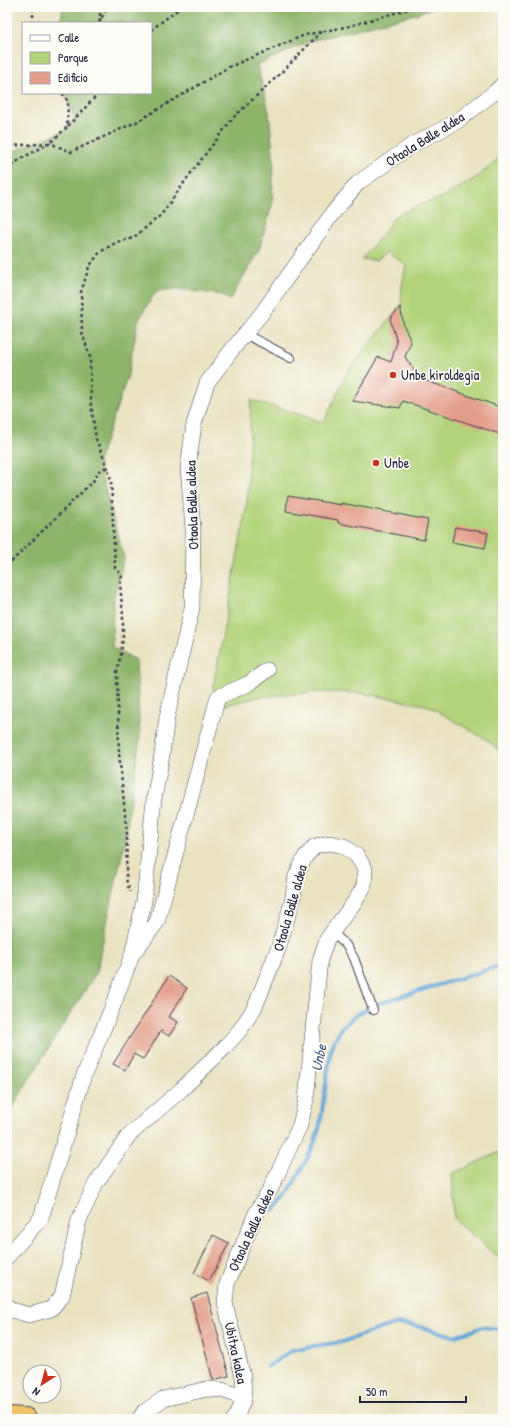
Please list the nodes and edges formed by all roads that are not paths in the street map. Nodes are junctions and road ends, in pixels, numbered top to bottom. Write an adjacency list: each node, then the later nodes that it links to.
1 (503, 84): 2 (street, Otaola Balle aldea)
2 (245, 334): 3 (lane); 6 (street, Otaola Balle aldea)
3 (291, 358)
4 (267, 670): 6 (street, Otaola Balle aldea)
5 (332, 932): 7 (lane); 9 (street, Otaola Balle aldea); 10 (street, Otaola Balle aldea)
6 (132, 955): 8 (street, Otaola Balle aldea)
7 (373, 1010)
8 (7, 1256)
9 (226, 1284): 11 (street, Ubitxa kalea)
10 (7, 1306)
11 (244, 1398): 15 (street); 16 (street, Ubitxa kalea)
12 (7, 1418): 13 (highway)
13 (22, 1418): 14 (highway)
14 (25, 1419)
15 (139, 1419)
16 (236, 1419)

